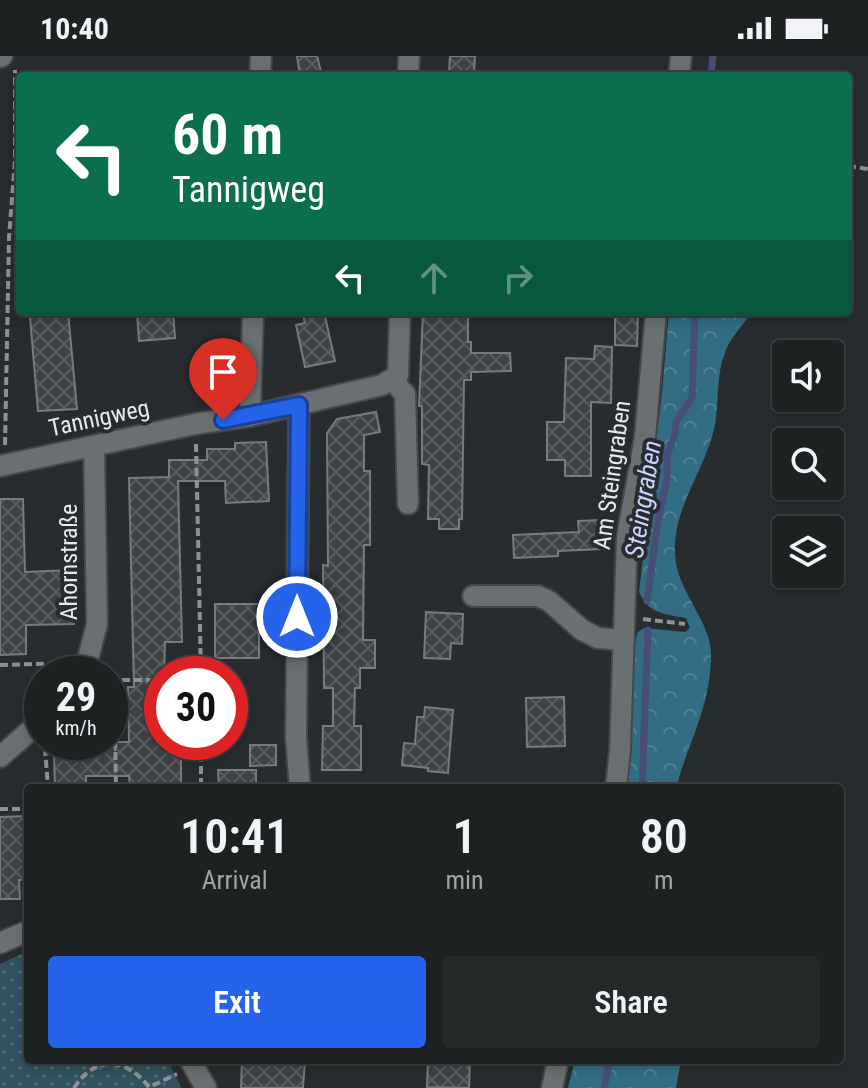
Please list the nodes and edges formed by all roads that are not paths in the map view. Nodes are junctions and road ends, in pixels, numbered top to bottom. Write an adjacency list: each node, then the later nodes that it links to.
1 (253, 316): 6 (street)
2 (400, 316): 4 (street)
3 (656, 316): 11 (street, Am Steingraben)
4 (392, 380): 5 (street, Tannigweg); 9 (street)
5 (299, 405): 6 (street, Tannigweg); 15 (street)
6 (250, 416): 7 (street, Tannigweg)
7 (94, 447): 8 (street, Tannigweg); 12 (street, Ahornstraße)
8 (2, 466)
9 (408, 504)
10 (473, 596): 11 (street)
11 (624, 640): 16 (street, Am Steingraben)
12 (88, 656)
13 (24, 736): 14 (street)
14 (5, 752)
15 (300, 784)
16 (616, 784)
17 (24, 933): 18 (street)
18 (0, 943)
19 (193, 1064): 21 (street)
20 (557, 1064): 22 (street)
21 (206, 1088)
22 (552, 1088)

